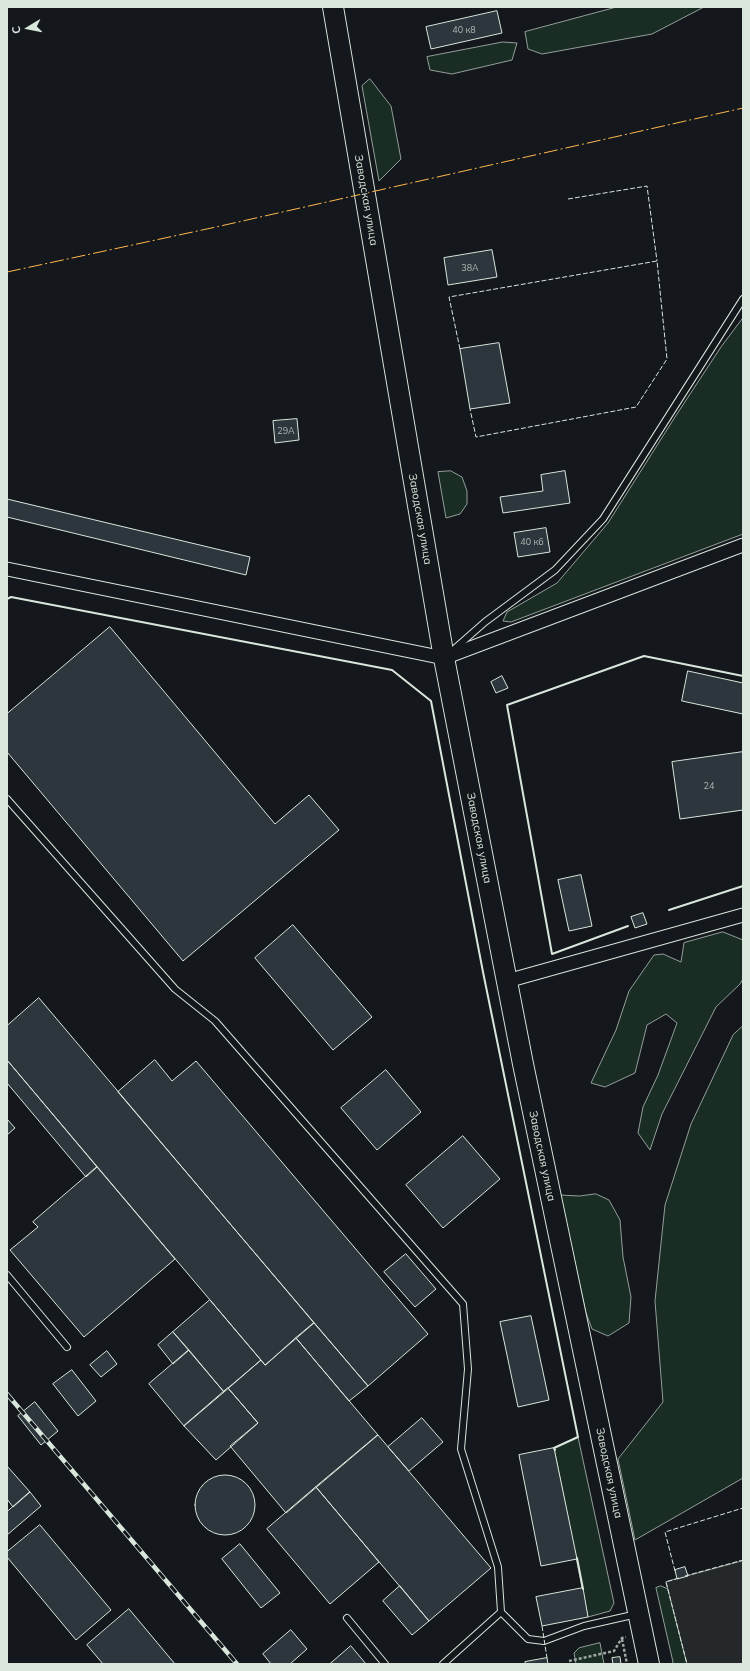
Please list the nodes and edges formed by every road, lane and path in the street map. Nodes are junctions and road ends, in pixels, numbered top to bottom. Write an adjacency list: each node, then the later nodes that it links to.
1 (333, 7): 5 (main road, Заводская улица)
2 (743, 299): 5 (lane)
3 (743, 545): 5 (street)
4 (7, 569): 5 (street)
5 (444, 658): 8 (main road, Заводская улица)
6 (7, 799): 11 (lane)
7 (743, 914): 8 (street)
8 (507, 981): 12 (main road, Заводская улица)
9 (7, 1275): 10 (lane)
10 (67, 1347)
11 (501, 1612): 12 (lane); 18 (lane)
12 (638, 1614): 20 (main road, Заводская улица)
13 (346, 1618): 17 (lane)
14 (632, 1636): 15 (path)
15 (622, 1638): 16 (path); 19 (path)
16 (569, 1661)
17 (385, 1664)
18 (442, 1664)
19 (627, 1664)
20 (649, 1664)

